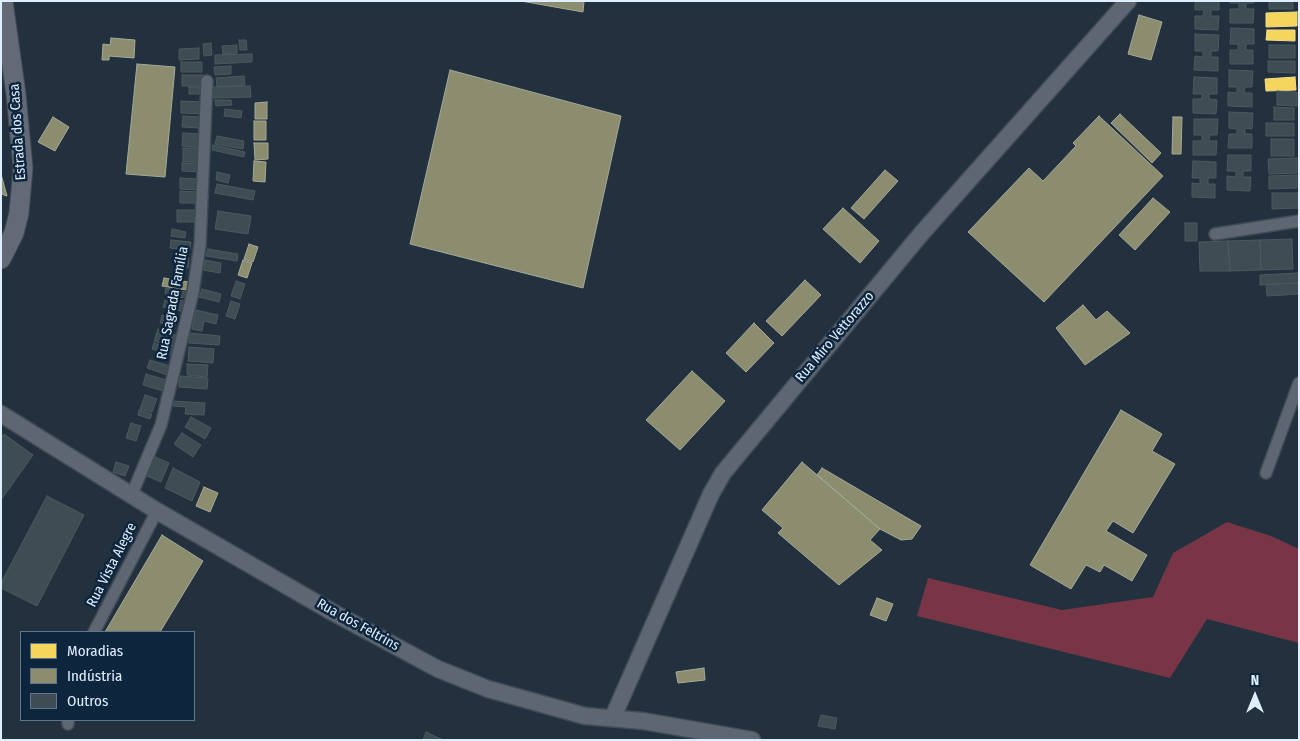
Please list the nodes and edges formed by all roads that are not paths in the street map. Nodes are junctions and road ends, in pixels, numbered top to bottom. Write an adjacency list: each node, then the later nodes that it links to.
1 (3, 1): 8 (main road, Estrada dos Casa)
2 (1128, 1): 15 (street, Rua Miro Vettorazzo)
3 (1, 44): 7 (main road, Estrada dos Casa)
4 (207, 81): 12 (street, Rua Sagrada Família)
5 (1299, 221): 6 (street)
6 (1215, 234)
7 (1, 239)
8 (1, 260)
9 (1299, 383): 11 (street)
10 (1, 414): 12 (street, Rua dos Feltrins)
11 (1266, 473)
12 (132, 494): 13 (street, Rua dos Feltrins)
13 (157, 511): 14 (street, Rua Vista Alegre); 15 (street, Rua dos Feltrins)
14 (95, 631)
15 (612, 718): 16 (street, Rua dos Feltrins)
16 (752, 740)

